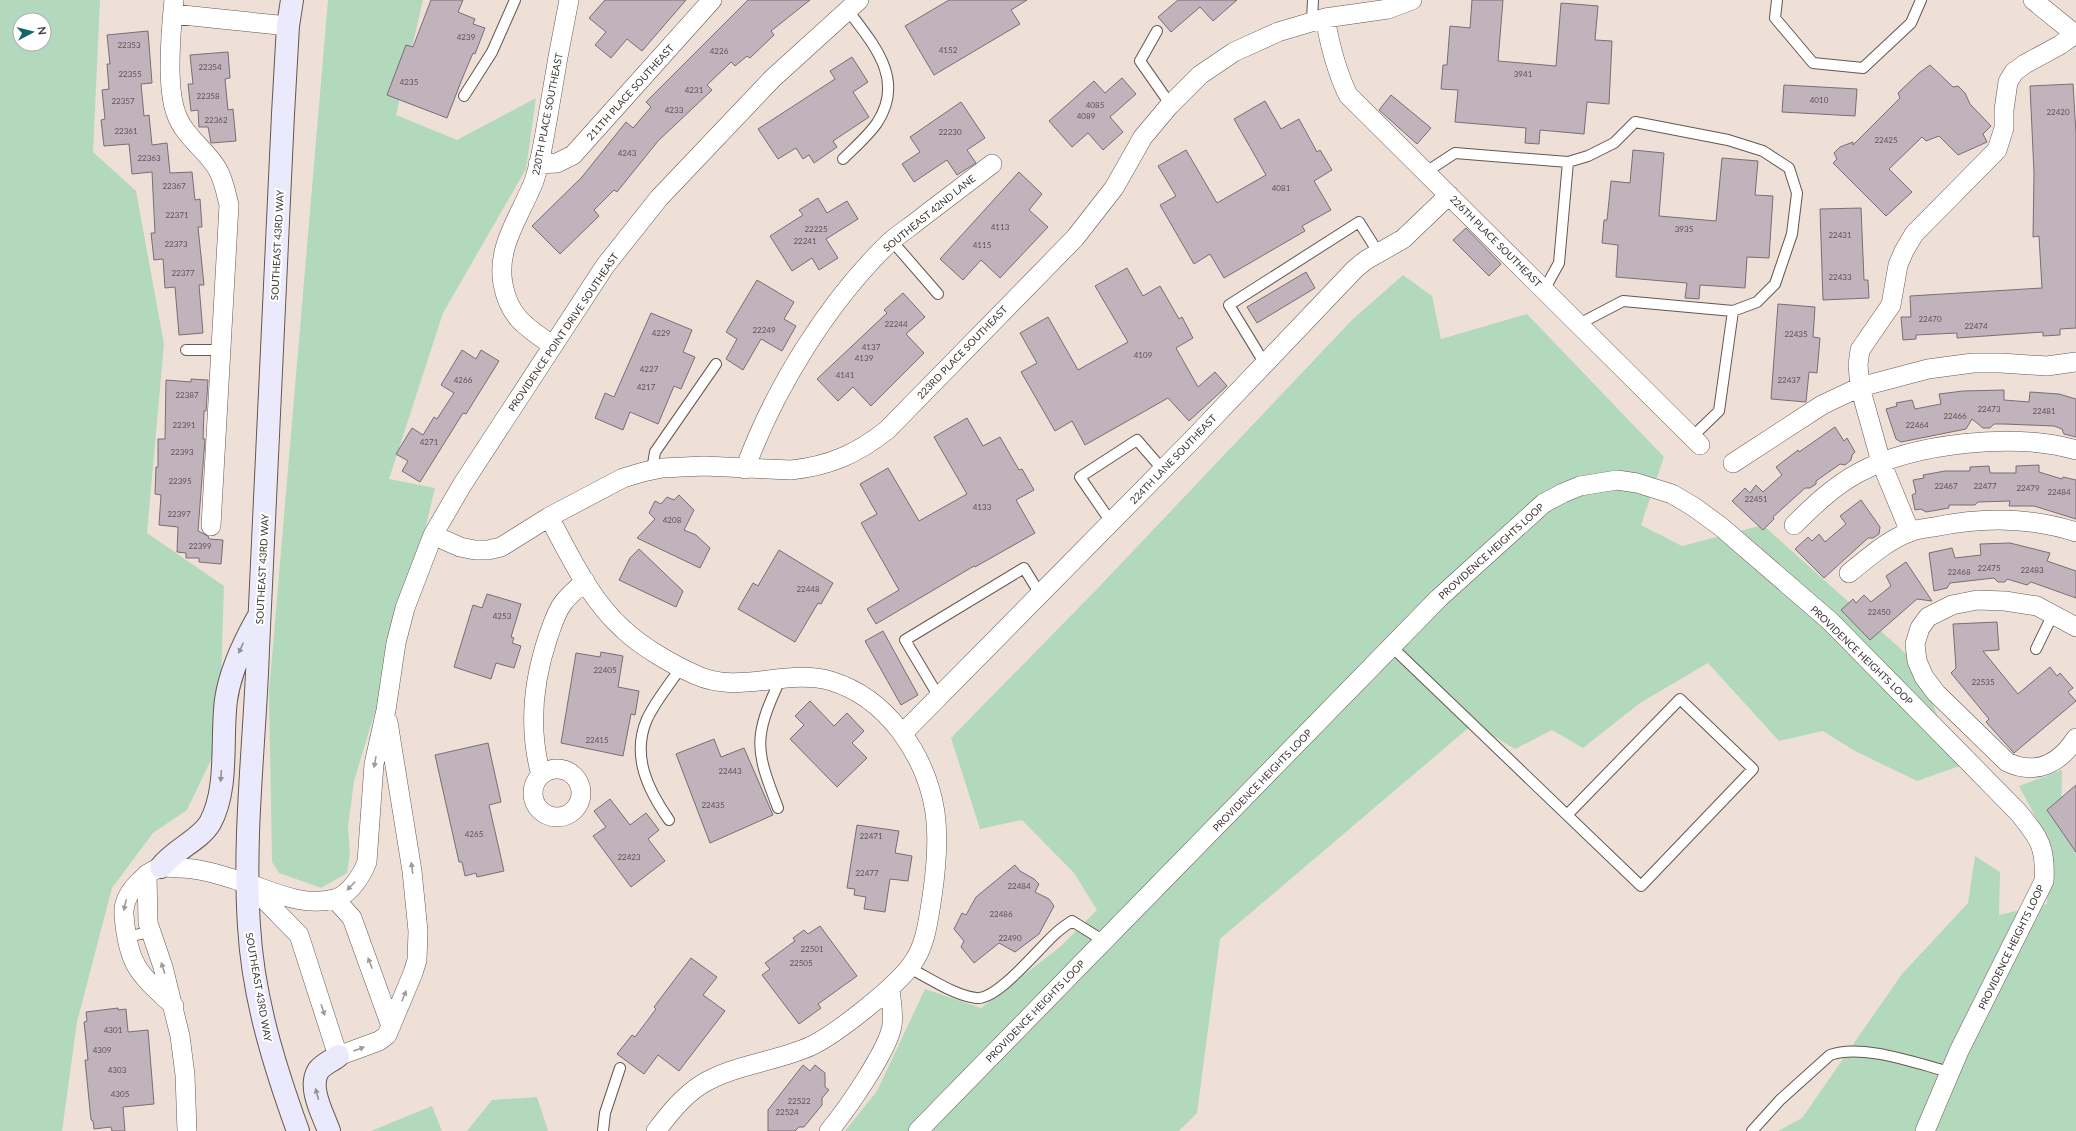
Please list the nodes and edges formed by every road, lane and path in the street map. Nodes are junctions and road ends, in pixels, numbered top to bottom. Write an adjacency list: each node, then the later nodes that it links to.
1 (292, 0): 13 (main road, SOUTHEAST 43RD WAY)
2 (516, 0): 16 (lane)
3 (569, 0): 20 (street, 220TH PLACE SOUTHEAST)
4 (712, 0): 20 (street, 211TH PLACE SOUTHEAST)
5 (1312, 0): 12 (lane)
6 (1412, 0): 12 (street, 223RD PLACE SOUTHEAST)
7 (1777, 0): 8 (lane)
8 (1921, 0)
9 (2036, 1): 15 (street)
10 (853, 4): 18 (lane); 30 (street, PROVIDENCE POINT DRIVE SOUTHEAST)
11 (174, 7): 13 (street); 32 (street)
12 (1318, 20): 17 (street, 223RD PLACE SOUTHEAST); 22 (street, 226TH PLACE SOUTHEAST)
13 (288, 26): 54 (main road, SOUTHEAST 43RD WAY)
14 (1157, 31): 17 (lane)
15 (2076, 35): 36 (street)
16 (464, 96)
17 (1170, 104): 41 (street, 223RD PLACE SOUTHEAST)
18 (843, 159)
19 (1568, 162): 22 (lane); 26 (lane); 28 (lane)
20 (538, 164): 30 (street, 220TH PLACE SOUTHEAST)
21 (992, 164): 24 (street, SOUTHEAST 42ND LANE)
22 (1426, 172): 23 (street, 226TH PLACE SOUTHEAST)
23 (1449, 195): 25 (street, 224TH LANE SOUTHEAST); 26 (street, 226TH PLACE SOUTHEAST)
24 (892, 241): 27 (lane); 41 (street, SOUTHEAST 42ND LANE)
25 (1378, 252): 35 (street, 224TH LANE SOUTHEAST); 35 (lane)
26 (1544, 290): 29 (street, 226TH PLACE SOUTHEAST)
27 (938, 294)
28 (1733, 311): 29 (lane); 37 (lane)
29 (1579, 324): 37 (street, 226TH PLACE SOUTHEAST)
30 (552, 345): 50 (street, PROVIDENCE POINT DRIVE SOUTHEAST)
31 (186, 350): 32 (lane)
32 (221, 350): 47 (street)
33 (2076, 362): 36 (street)
34 (716, 364): 42 (lane)
35 (1265, 364): 43 (street, 224TH LANE SOUTHEAST)
36 (1860, 386): 39 (street); 40 (street)
37 (1696, 441)
38 (2076, 450): 39 (street)
39 (1881, 462): 46 (street); 48 (street)
40 (1733, 463)
41 (745, 469): 42 (street, 223RD PLACE SOUTHEAST)
42 (652, 470): 44 (street, 223RD PLACE SOUTHEAST)
43 (1162, 470): 45 (street, 224TH LANE SOUTHEAST); 45 (lane)
44 (549, 517): 50 (street, 223RD PLACE SOUTHEAST); 52 (street)
45 (1111, 522): 53 (street, 224TH LANE SOUTHEAST)
46 (1794, 525)
47 (211, 526)
48 (1910, 532): 49 (street); 51 (street)
49 (2076, 532)
50 (433, 535): 62 (street, PROVIDENCE POINT DRIVE SOUTHEAST)
51 (1849, 573)
52 (585, 581): 59 (street); 65 (street)
53 (1040, 594): 61 (street, 224TH LANE SOUTHEAST); 61 (lane)
54 (259, 614): 69 (main road, one-way to 69); 70 (main road, SOUTHEAST 43RD WAY)
55 (2053, 614): 56 (street); 58 (lane); 64 (street)
56 (2076, 627)
57 (1392, 647): 67 (lane); 76 (street, PROVIDENCE HEIGHTS LOOP); 83 (street, PROVIDENCE HEIGHTS LOOP)
58 (2036, 649)
59 (681, 667): 60 (street); 68 (lane)
60 (780, 680): 63 (street); 66 (lane)
61 (939, 697): 63 (street, 224TH LANE SOUTHEAST)
62 (386, 710): 71 (street, PROVIDENCE POINT DRIVE SOUTHEAST, one-way to 71); 80 (street, PROVIDENCE POINT DRIVE SOUTHEAST, one-way to 62)
63 (903, 732): 77 (street)
64 (2076, 738)
65 (541, 775)
66 (778, 808)
67 (1567, 815): 67 (lane)
68 (669, 820)
69 (154, 871): 70 (street); 73 (street); 75 (street, one-way to 75)
70 (247, 883): 72 (street); 74 (street); 85 (main road, SOUTHEAST 43RD WAY)
71 (335, 899): 72 (street); 80 (street, one-way to 71)
72 (308, 902): 74 (street)
73 (150, 932): 75 (lane); 79 (street, one-way to 73)
74 (299, 935): 81 (street, one-way to 81)
75 (126, 937): 79 (street)
76 (1104, 941): 77 (lane); 90 (street, PROVIDENCE HEIGHTS LOOP)
77 (909, 968): 78 (street)
78 (890, 989): 88 (street); 89 (street)
79 (174, 1006): 84 (street)
80 (392, 1026): 81 (street, PROVIDENCE POINT DRIVE SOUTHEAST, one-way to 80)
81 (338, 1056): 86 (main road, one-way to 81)
82 (620, 1068): 87 (lane)
83 (1950, 1072): 91 (lane); 92 (street, PROVIDENCE HEIGHTS LOOP)
84 (187, 1131)
85 (298, 1131)
86 (329, 1131)
87 (603, 1131)
88 (656, 1131)
89 (829, 1131)
90 (918, 1131)
91 (1752, 1131)
92 (1925, 1131)

